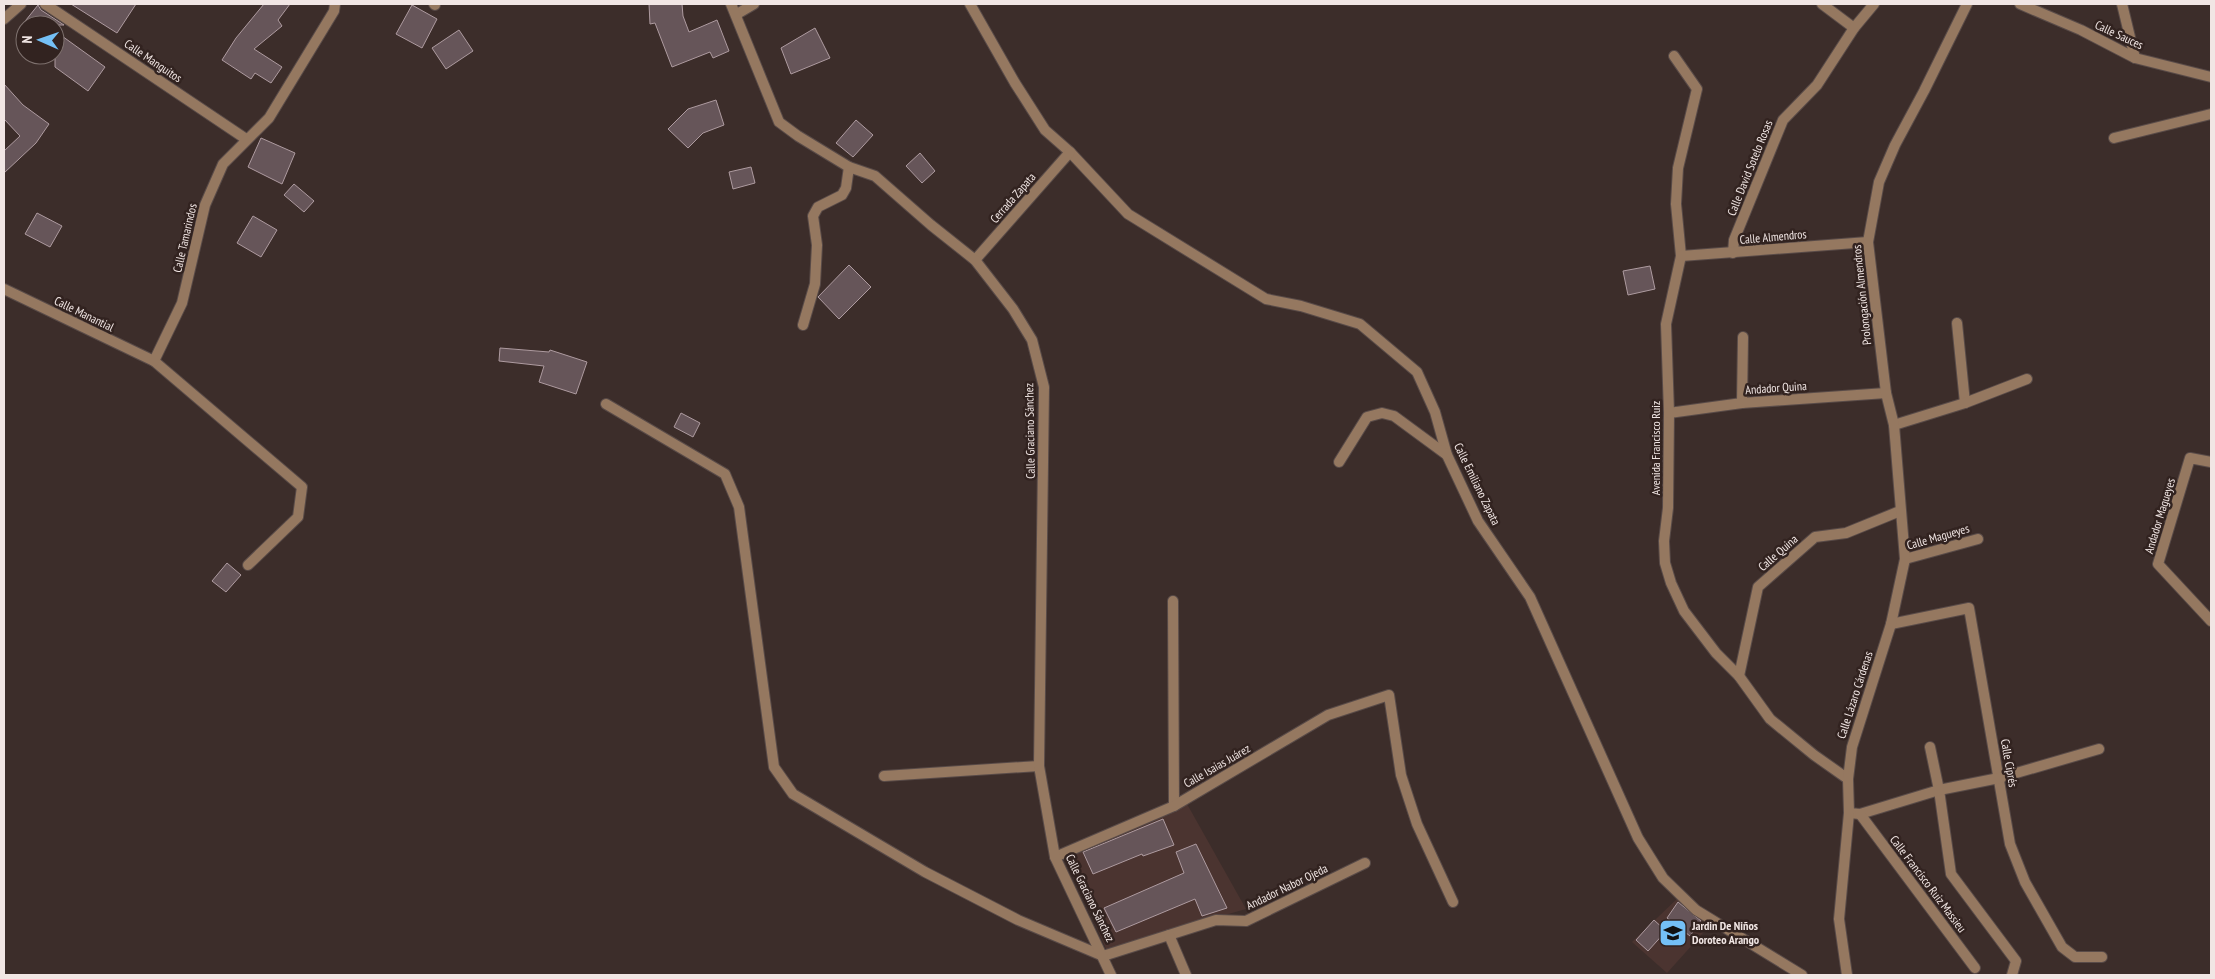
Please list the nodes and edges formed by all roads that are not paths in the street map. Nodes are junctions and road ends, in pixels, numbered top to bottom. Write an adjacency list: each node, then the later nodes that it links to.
1 (21, 4): 13 (street)
2 (46, 4): 20 (street, Calle Manguitos)
3 (335, 4): 20 (street, Calle Tamarindos)
4 (731, 4): 12 (street, Calle Graciano Sánchez)
5 (754, 4): 12 (street)
6 (1822, 4): 14 (street)
7 (1874, 4): 14 (street, Calle David Sotelo Rosas)
8 (1966, 4): 23 (street, Prolongación Almendros)
9 (2020, 4): 16 (street, Calle Sauces)
10 (2122, 4): 16 (street)
11 (972, 5): 21 (street, Calle Emiliano Zapata)
12 (737, 14): 22 (street, Calle Graciano Sánchez)
13 (4, 19)
14 (1854, 28): 24 (street, Calle David Sotelo Rosas)
15 (1674, 56): 25 (street, Avenida Francisco Ruiz)
16 (2135, 58): 17 (street, Calle Sauces)
17 (2211, 77)
18 (2211, 114): 19 (street)
19 (2114, 138)
20 (246, 139): 31 (street, Calle Tamarindos)
21 (1070, 152): 26 (street, Cerrada Zapata); 39 (street, Calle Emiliano Zapata)
22 (849, 167): 26 (street, Calle Graciano Sánchez); 29 (street)
23 (1868, 242): 24 (street, Calle Almendros); 33 (street, Prolongación Almendros)
24 (1733, 253): 25 (street, Calle Almendros)
25 (1681, 256): 37 (street, Avenida Francisco Ruiz)
26 (975, 260): 52 (street, Calle Graciano Sánchez)
27 (4, 289): 31 (street, Calle Manantial)
28 (1957, 323): 35 (street)
29 (803, 324)
30 (1743, 337): 34 (street)
31 (154, 361): 45 (street, Calle Manantial)
32 (2027, 379): 35 (street)
33 (1886, 393): 34 (street, Andador Quina); 38 (street, Prolongación Almendros)
34 (1742, 403): 37 (street, Andador Quina)
35 (1965, 403): 38 (street)
36 (606, 404): 64 (street)
37 (1669, 413): 49 (street, Avenida Francisco Ruiz)
38 (1894, 424): 42 (street, Calle Lázaro Cárdenas)
39 (1447, 455): 40 (street); 69 (street, Calle Emiliano Zapata)
40 (1339, 462)
41 (2211, 462): 47 (street, Andador Magueyes)
42 (1900, 511): 44 (street, Calle Lázaro Cárdenas); 49 (street, Calle Quina)
43 (1978, 539): 44 (street, Calle Magueyes)
44 (1905, 559): 48 (street, Calle Lázaro Cárdenas)
45 (248, 565)
46 (1173, 601): 57 (street)
47 (2211, 621)
48 (1891, 624): 54 (street, Calle Ciprés); 55 (street, Calle Lázaro Cárdenas)
49 (1739, 676): 55 (street, Avenida Francisco Ruiz)
50 (1930, 747): 56 (street)
51 (2099, 749): 54 (street)
52 (1039, 766): 53 (street); 60 (street, Calle Graciano Sánchez)
53 (884, 776)
54 (1999, 778): 56 (street); 65 (street, Calle Ciprés)
55 (1848, 779): 58 (street, Calle Lázaro Cárdenas)
56 (1939, 790): 59 (street); 71 (street)
57 (1174, 806): 60 (street, Calle Isaias Juárez); 62 (street, Calle Isaias Juárez)
58 (1849, 813): 59 (street); 70 (street, Calle Lázaro Cárdenas)
59 (1860, 814): 66 (street, Calle Francisco Ruiz Massieu)
60 (1056, 857): 64 (street, Calle Graciano Sánchez)
61 (1365, 863): 63 (street, Andador Nabor Ojeda)
62 (1453, 902)
63 (1168, 935): 64 (street, Andador Nabor Ojeda); 68 (street)
64 (1103, 956): 67 (street, Calle Graciano Sánchez)
65 (2102, 957)
66 (1975, 968)
67 (1111, 975)
68 (1186, 975)
69 (1802, 975)
70 (1847, 975)
71 (2012, 975)

